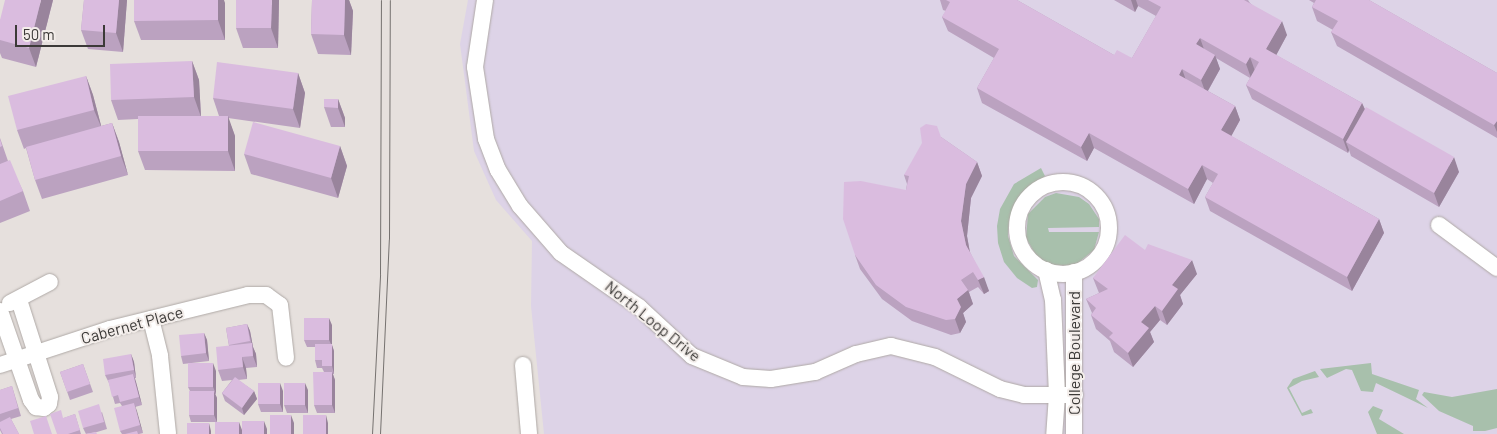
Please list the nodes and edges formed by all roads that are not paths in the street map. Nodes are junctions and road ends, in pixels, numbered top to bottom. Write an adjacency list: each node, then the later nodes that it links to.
1 (485, 0): 16 (street, North Loop Drive)
2 (1439, 225): 3 (street)
3 (1497, 268)
4 (1046, 270): 5 (street); 5 (street); 16 (street, College Boulevard)
5 (1074, 272): 17 (street, College Boulevard)
6 (50, 282): 7 (street)
7 (19, 300): 8 (street); 11 (street)
8 (0, 307)
9 (0, 311): 13 (street)
10 (151, 319): 11 (street, Cabernet Place); 12 (street, Cabernet Place); 18 (street)
11 (36, 352): 13 (street, Cabernet Place); 13 (street)
12 (286, 358)
13 (16, 359): 14 (street, Cabernet Place)
14 (0, 365)
15 (523, 365): 19 (street)
16 (1057, 395): 17 (street, North Loop Drive); 20 (street, College Boulevard)
17 (1075, 395): 21 (street, College Boulevard)
18 (168, 434)
19 (529, 434)
20 (1054, 434)
21 (1074, 434)

